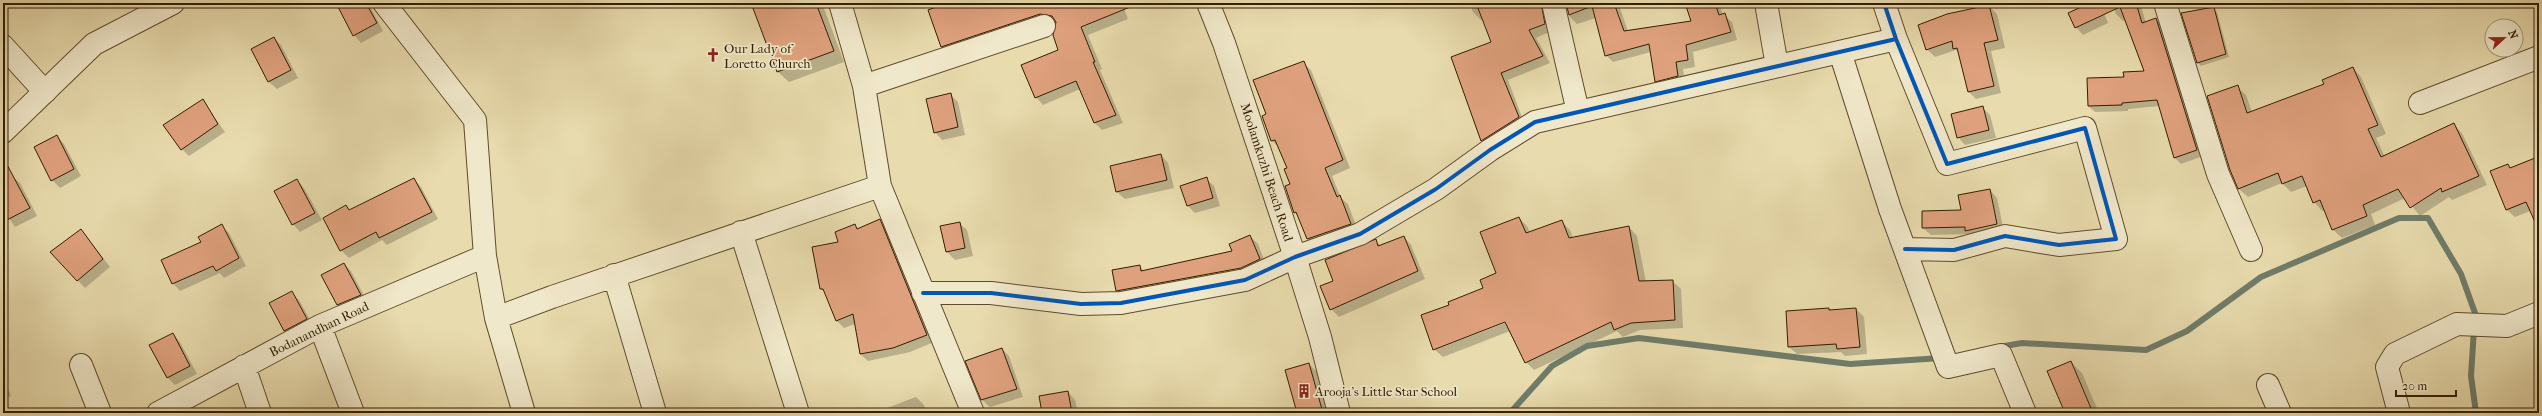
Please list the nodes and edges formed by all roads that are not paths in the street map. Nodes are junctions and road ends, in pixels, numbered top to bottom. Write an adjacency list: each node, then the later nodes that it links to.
1 (173, 3): 16 (street)
2 (384, 3): 24 (street)
3 (840, 3): 15 (street)
4 (1208, 3): 25 (street, Moolamkuzhi Beach Road)
5 (1553, 3): 18 (street)
6 (1766, 3): 14 (street)
7 (1884, 3): 10 (street)
8 (2165, 3): 23 (street)
9 (1044, 26): 15 (street)
10 (1896, 39): 12 (street); 22 (street)
11 (3, 46): 16 (street)
12 (1840, 52): 14 (street); 22 (street)
13 (2539, 57): 17 (street)
14 (1777, 66): 18 (street)
15 (864, 86): 20 (street)
16 (45, 92): 19 (street)
17 (2420, 103)
18 (1578, 112): 25 (street)
19 (3, 132)
20 (880, 186): 21 (street); 27 (street)
21 (741, 232): 26 (street); 40 (street)
22 (1905, 249): 43 (street)
23 (2251, 250)
24 (485, 256): 29 (street); 30 (street, Bodanandhan Road)
25 (1295, 257): 27 (street); 42 (street, Moolamkuzhi Beach Road)
26 (614, 275): 29 (street); 39 (street)
27 (924, 293): 41 (street)
28 (2539, 313): 45 (street)
29 (496, 318): 38 (street)
30 (320, 326): 32 (street, Bodanandhan Road); 37 (street)
31 (81, 365): 34 (street)
32 (244, 366): 35 (street, Bodanandhan Road); 36 (street)
33 (2268, 385): 44 (street)
34 (100, 413)
35 (158, 413)
36 (260, 413)
37 (353, 413)
38 (524, 413)
39 (655, 413)
40 (798, 413)
41 (974, 413)
42 (1338, 413)
43 (2025, 413)
44 (2280, 413)
45 (2399, 413)

